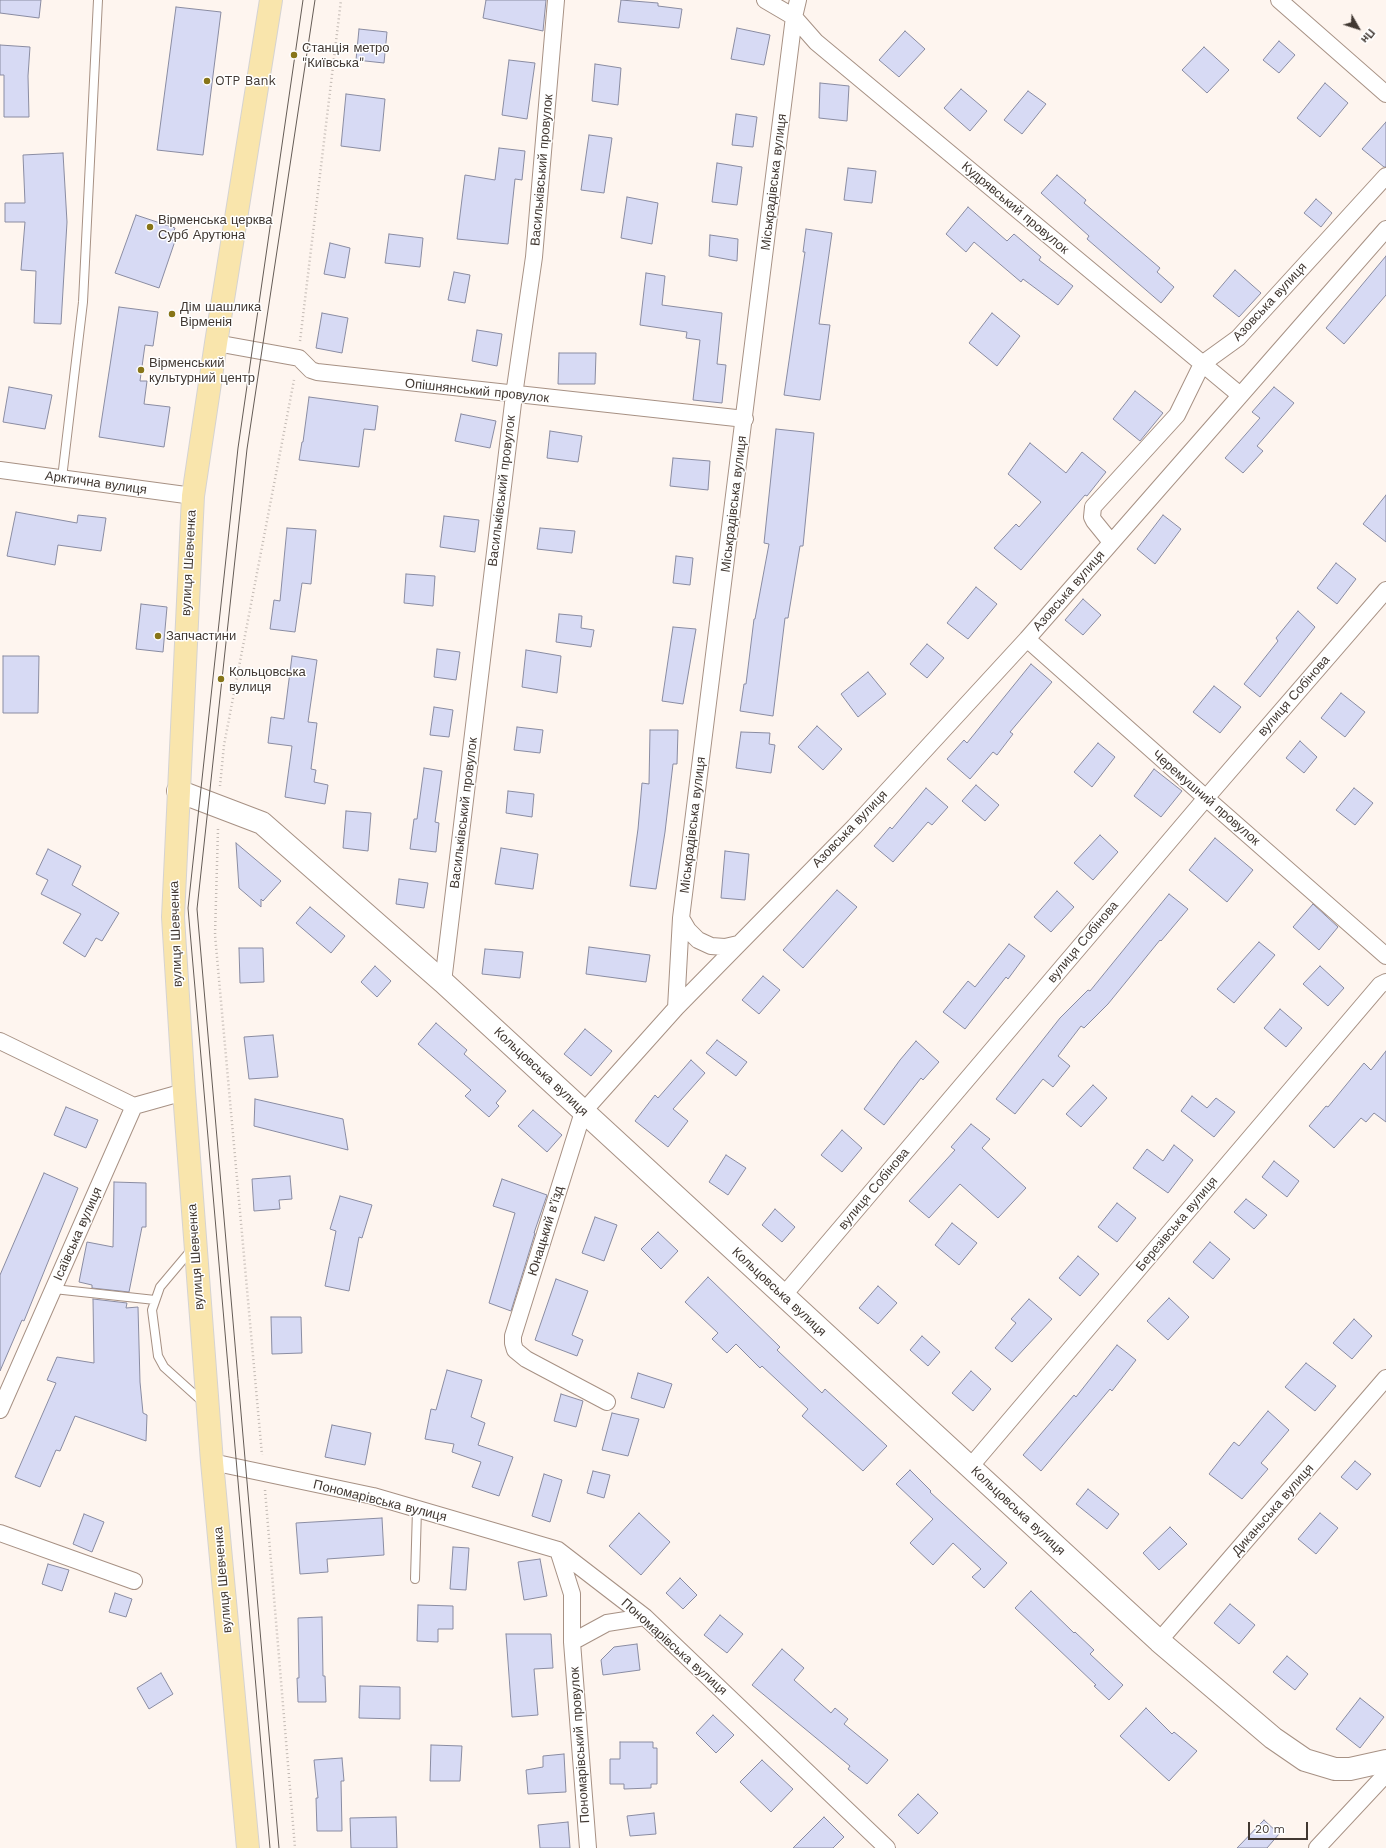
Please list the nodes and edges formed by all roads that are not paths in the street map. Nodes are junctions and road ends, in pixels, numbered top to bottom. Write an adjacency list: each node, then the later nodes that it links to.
1 (98, 0): 17 (lane)
2 (271, 0): 11 (main road, вулиця Шевченка)
3 (556, 0): 13 (street, Васильківський провулок)
4 (765, 0): 7 (street, Кудрявський провулок)
5 (798, 0): 7 (street, Міськрадівська вулиця)
6 (1279, 0): 8 (street)
7 (794, 17): 12 (street, Кудрявський провулок); 15 (street, Міськрадівська вулиця)
8 (1386, 94)
9 (1386, 176): 12 (street, Азовська вулиця)
10 (1386, 229): 14 (street, Азовська вулиця)
11 (216, 343): 13 (street, Опішнянський провулок); 18 (main road, вулиця Шевченка)
12 (1202, 364): 14 (street, Кудрявський провулок); 19 (street, Азовська вулиця)
13 (514, 395): 15 (street, Опішнянський провулок); 27 (street, Васильківський провулок)
14 (1240, 395): 19 (street, Азовська вулиця)
15 (745, 419): 24 (street, Міськрадівська вулиця)
16 (0, 470): 17 (street, Арктична вулиця)
17 (62, 478): 18 (street, Арктична вулиця)
18 (193, 496): 22 (main road, вулиця Шевченка)
19 (1111, 542): 21 (street, Азовська вулиця)
20 (1386, 590): 23 (street, вулиця Собінова)
21 (1027, 639): 23 (street, Черемушний провулок); 25 (street, Азовська вулиця)
22 (178, 791): 27 (street, Кольцовська вулиця); 31 (main road, вулиця Шевченка)
23 (1206, 798): 26 (street, Черемушний провулок); 36 (street, вулиця Собінова)
24 (681, 918): 25 (street); 29 (street, Міськрадівська вулиця)
25 (738, 944): 29 (street, Азовська вулиця)
26 (1386, 956)
27 (443, 982): 33 (street, Кольцовська вулиця)
28 (1386, 982): 43 (street, Березівська вулиця)
29 (676, 1008): 33 (street, Азовська вулиця)
30 (0, 1041): 32 (street)
31 (184, 1092): 32 (street); 34 (main road, вулиця Шевченка)
32 (134, 1106): 35 (street, Ісаївська вулиця)
33 (583, 1112): 36 (street, Кольцовська вулиця); 39 (street, Юнацький в’їзд)
34 (195, 1246): 37 (lane); 40 (main road, вулиця Шевченка)
35 (54, 1289): 37 (lane); 41 (street, Ісаївська вулиця)
36 (783, 1296): 43 (street, Кольцовська вулиця)
37 (155, 1300): 40 (lane)
38 (1386, 1378): 50 (street, Диканьська вулиця)
39 (606, 1402)
40 (208, 1406): 42 (main road, вулиця Шевченка)
41 (0, 1410)
42 (212, 1462): 44 (street, Пономарівська вулиця); 55 (main road, вулиця Шевченка)
43 (970, 1467): 50 (street, Кольцовська вулиця)
44 (417, 1509): 46 (street, Пономарівська вулиця); 47 (lane)
45 (0, 1533): 48 (street)
46 (558, 1550): 49 (street, Пономарівська вулиця); 51 (street, Пономарівський провулок)
47 (415, 1579)
48 (134, 1581)
49 (645, 1617): 51 (street); 57 (street, Пономарівська вулиця)
50 (1159, 1641): 52 (street, Кольцовська вулиця)
51 (572, 1642): 56 (street, Пономарівський провулок)
52 (1386, 1761)
53 (1386, 1774): 54 (street)
54 (1323, 1846)
55 (248, 1848)
56 (588, 1848)
57 (887, 1848)

